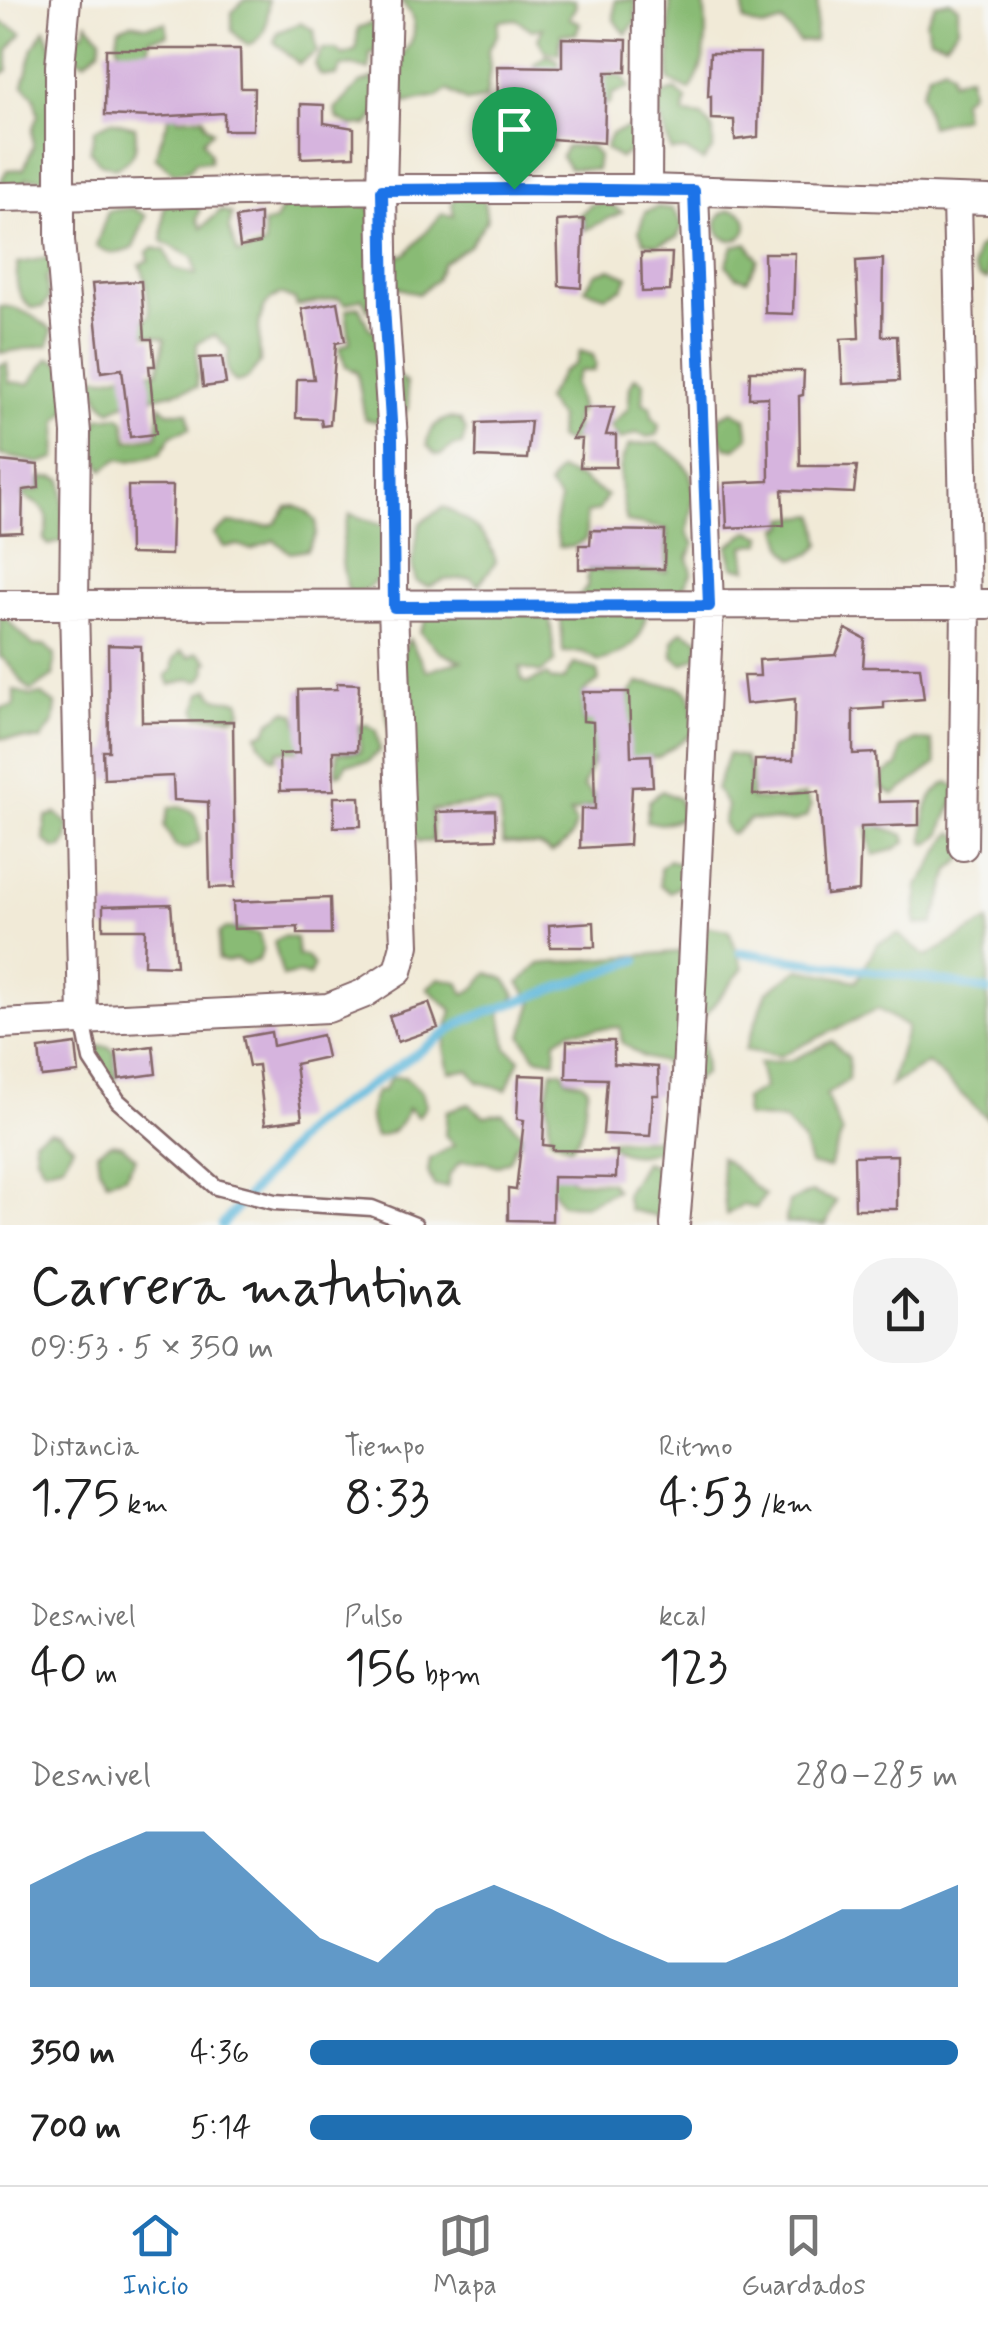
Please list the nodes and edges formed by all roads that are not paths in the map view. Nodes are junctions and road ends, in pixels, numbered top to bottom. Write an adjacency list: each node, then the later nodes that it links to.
1 (66, 0): 7 (street)
2 (387, 0): 5 (street)
3 (648, 0): 4 (street)
4 (647, 189): 5 (street); 6 (street)
5 (382, 190): 7 (street); 15 (street)
6 (694, 191): 9 (street); 14 (street)
7 (61, 196): 8 (street); 11 (street)
8 (0, 198)
9 (957, 200): 10 (street); 12 (street)
10 (988, 200)
11 (74, 604): 13 (street); 15 (street); 17 (street)
12 (977, 604): 14 (street); 16 (street)
13 (0, 605)
14 (709, 606): 15 (street); 20 (street)
15 (394, 607): 17 (street)
16 (962, 846)
17 (83, 1020): 18 (street); 19 (lane)
18 (0, 1024)
19 (415, 1225)
20 (675, 1225)

